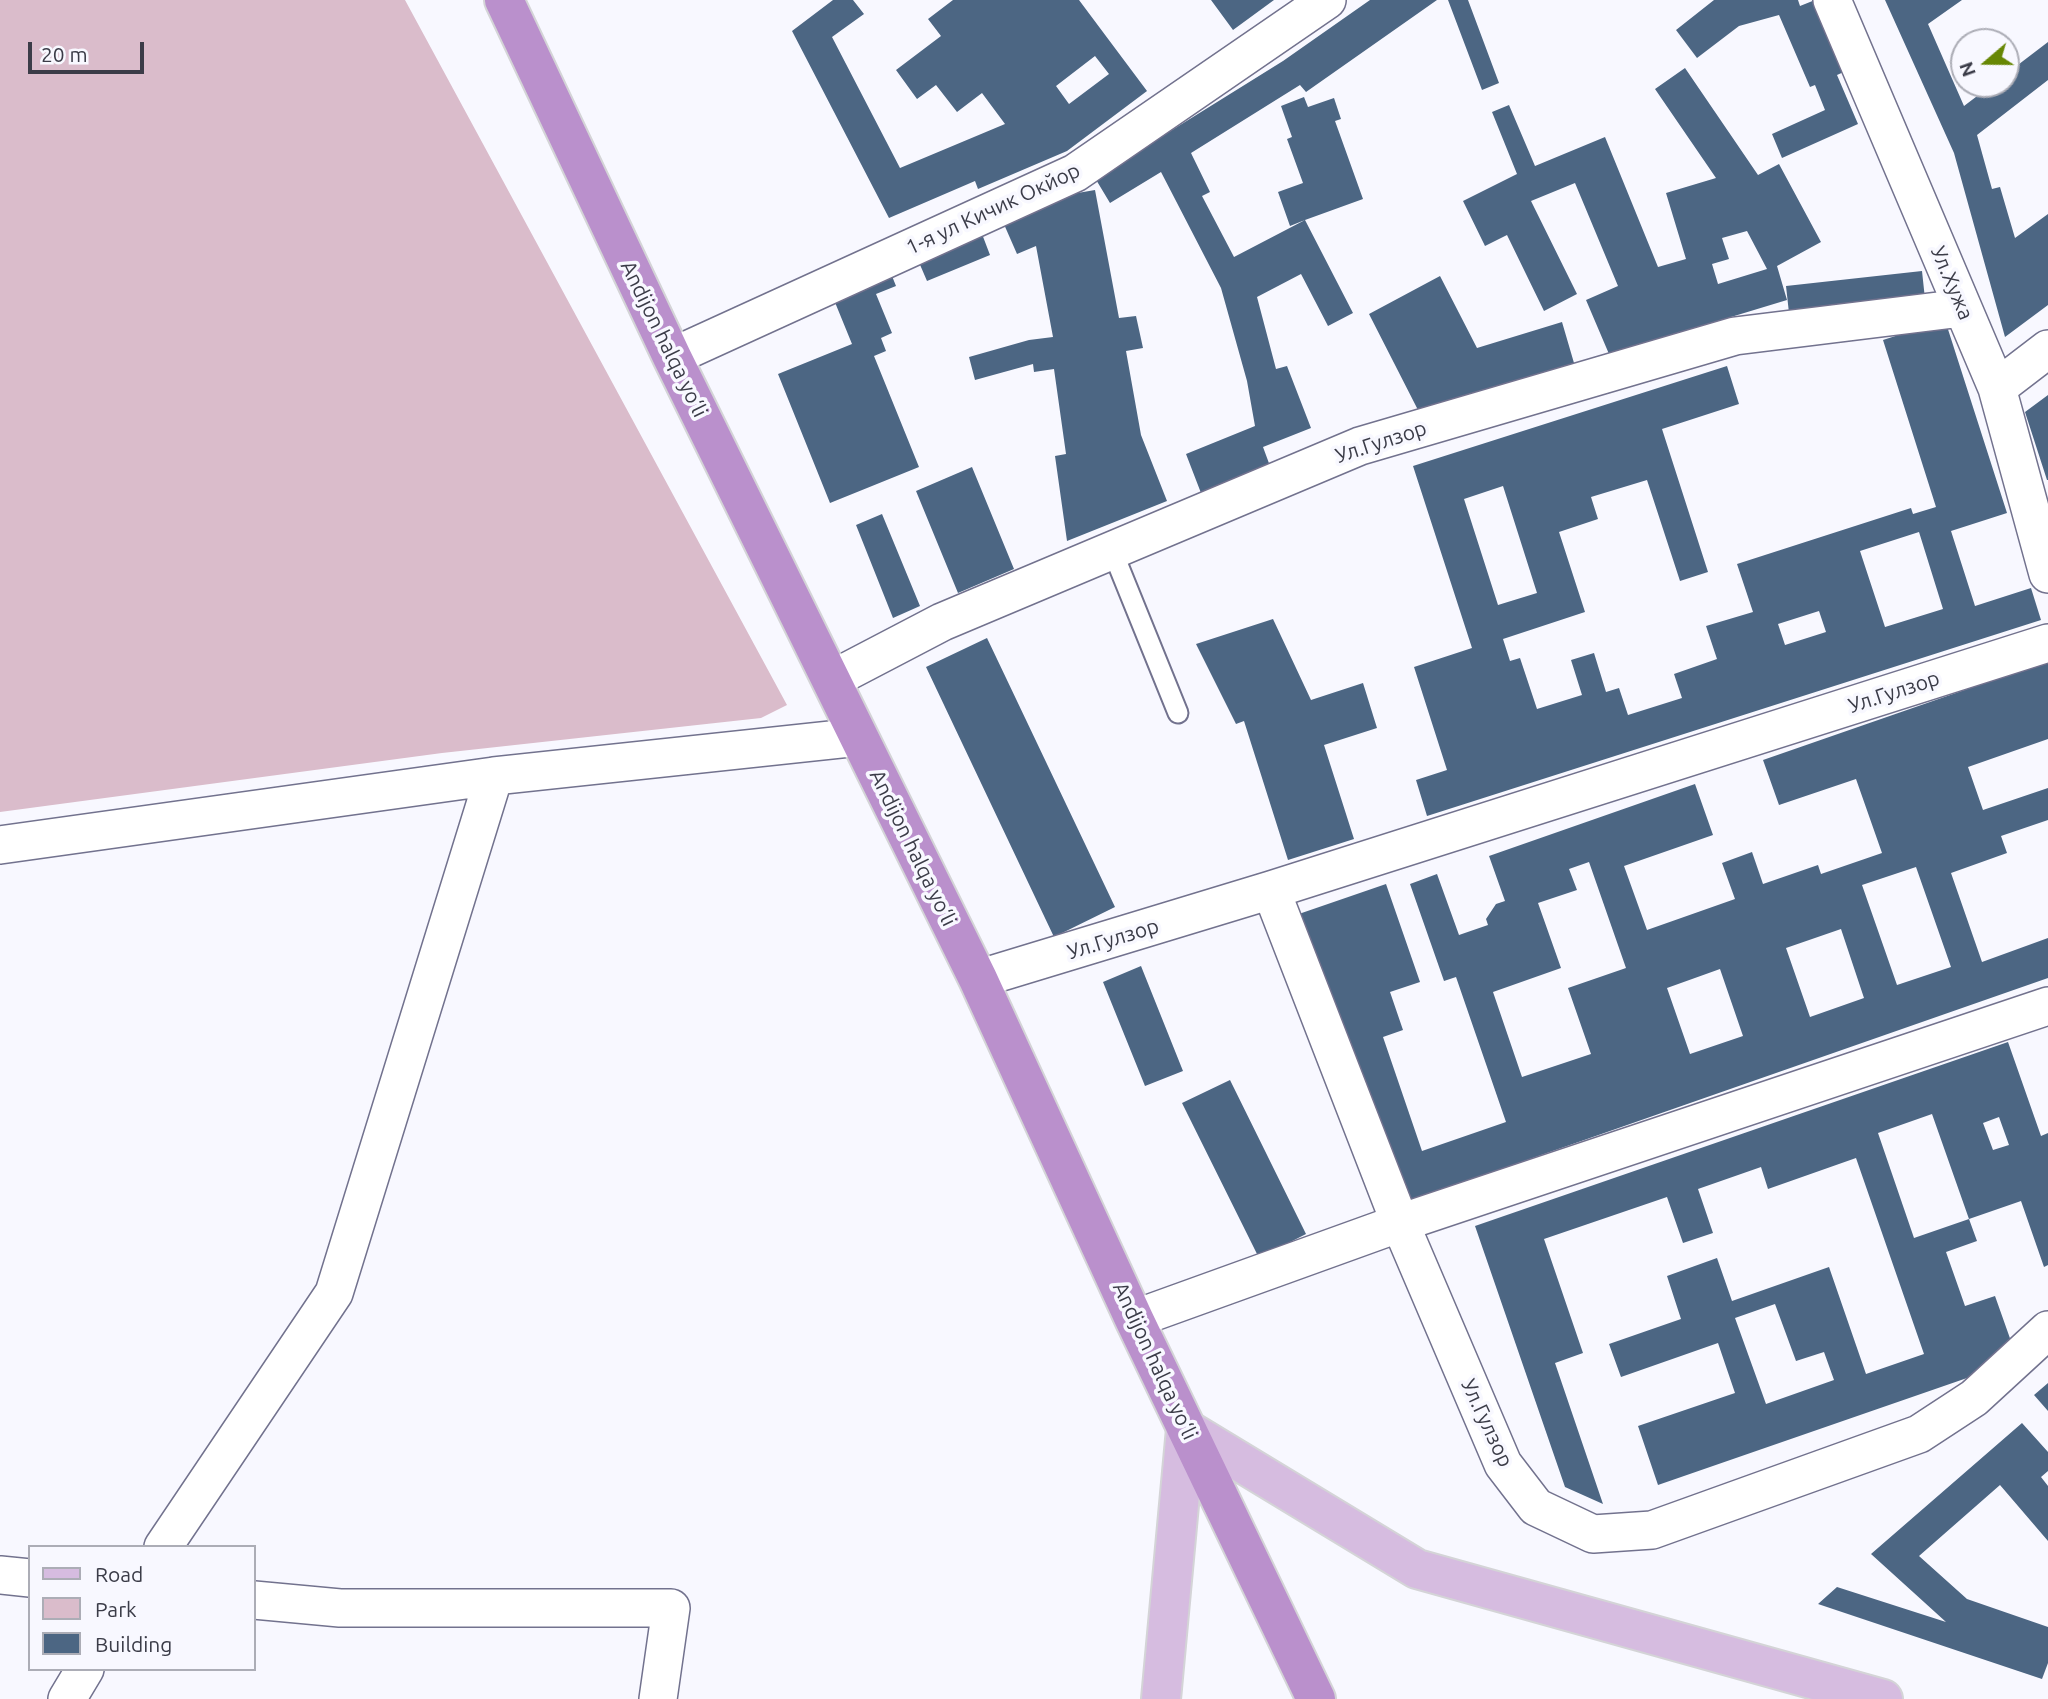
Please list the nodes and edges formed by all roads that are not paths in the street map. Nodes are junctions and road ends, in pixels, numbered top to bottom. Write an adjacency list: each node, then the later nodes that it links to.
1 (504, 0): 6 (highway, Andijon halqa yo‘li)
2 (1327, 0): 6 (street, 1-я ул Кичик Окйор)
3 (1832, 0): 4 (street, Ул.Хужа)
4 (1962, 308): 7 (street, Ул.Хужа); 8 (street, Ул.Гулзор)
5 (2048, 349): 7 (street)
6 (672, 356): 11 (highway, Andijon halqa yo‘li)
7 (1997, 388): 9 (street, Ул.Хужа)
8 (1112, 550): 11 (street, Ул.Гулзор); 12 (lane)
9 (2048, 574)
10 (2048, 643): 16 (street, Ул.Гулзор)
11 (831, 680): 13 (highway, Andijon halqa yo‘li)
12 (1178, 713)
13 (859, 737): 14 (street); 17 (highway, Andijon halqa yo‘li)
14 (494, 776): 15 (street); 23 (street)
15 (0, 845)
16 (1272, 890): 17 (street, Ул.Гулзор); 19 (street, Ул.Гулзор)
17 (978, 979): 20 (highway, Andijon halqa yo‘li)
18 (2048, 1006): 19 (street)
19 (1400, 1223): 20 (street); 21 (street, Ул.Гулзор)
20 (1134, 1319): 22 (highway, Andijon halqa yo‘li)
21 (2048, 1330)
22 (1186, 1429): 30 (main road); 31 (highway, Andijon halqa yo‘li); 32 (main road)
23 (164, 1545)
24 (0, 1575): 25 (street)
25 (28, 1578)
26 (256, 1600): 29 (street)
27 (84, 1671): 28 (street)
28 (67, 1699)
29 (658, 1699)
30 (1161, 1699)
31 (1317, 1699)
32 (1883, 1699)

